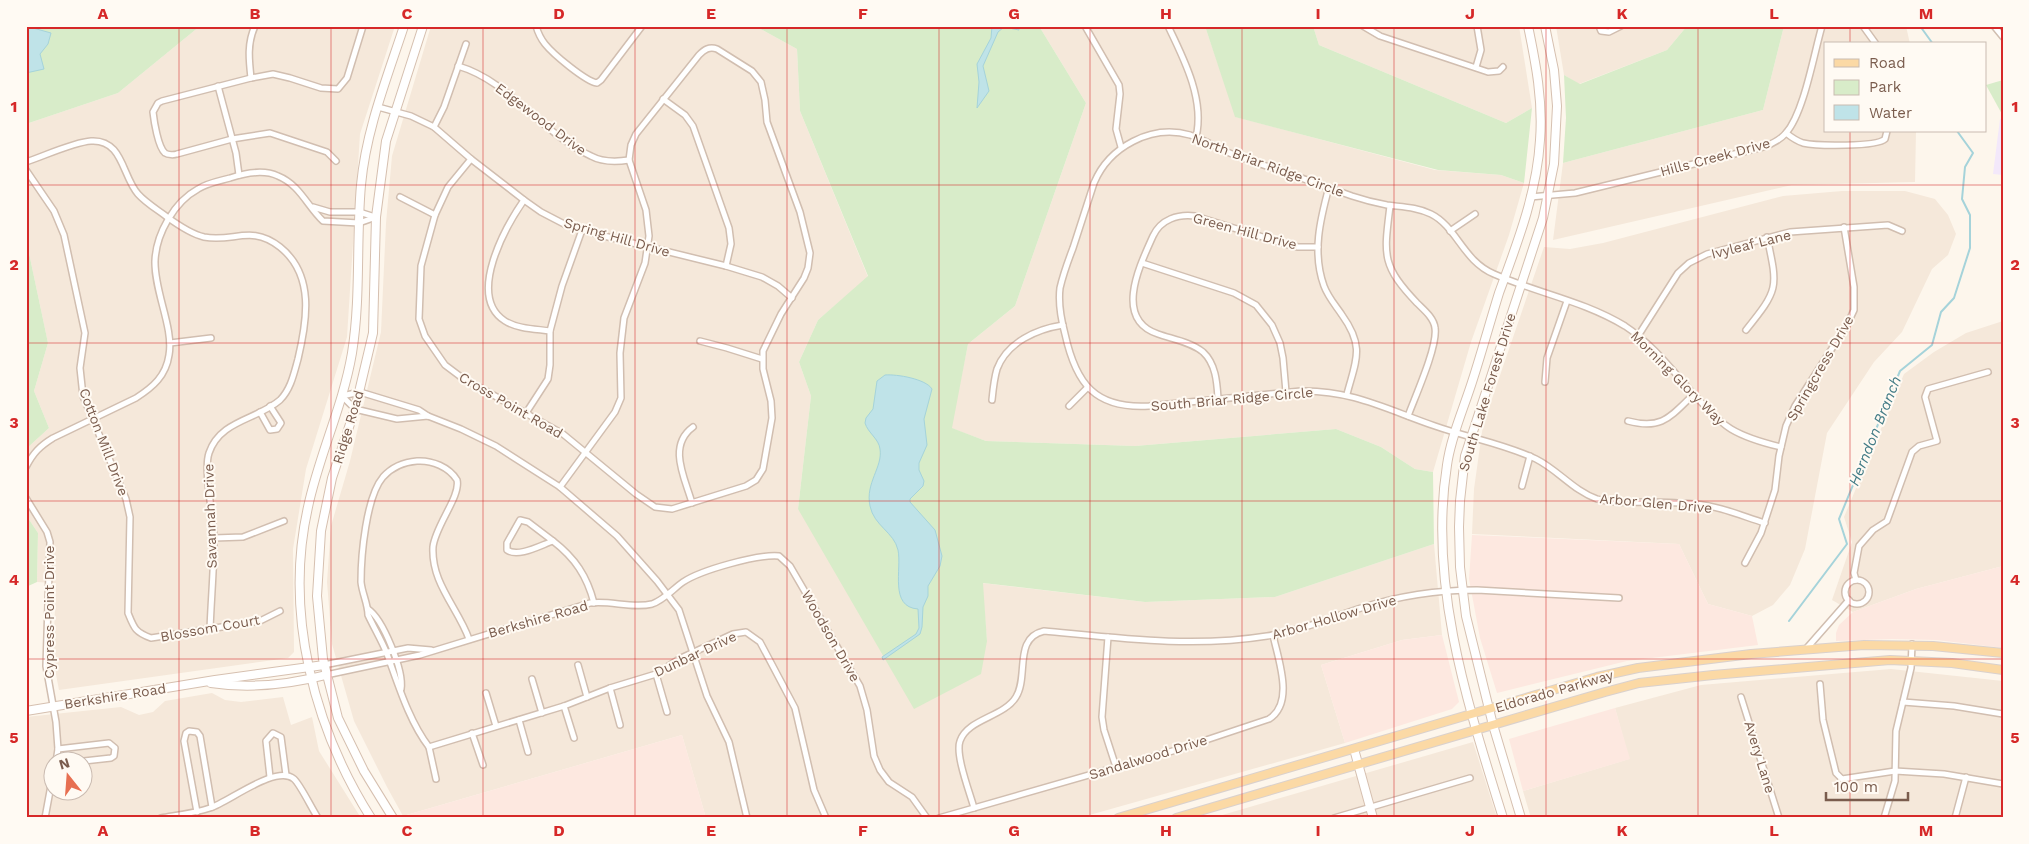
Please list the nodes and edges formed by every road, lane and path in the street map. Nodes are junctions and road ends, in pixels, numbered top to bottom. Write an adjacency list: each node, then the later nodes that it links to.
1 (255, 26): 24 (street)
2 (363, 26): 24 (street)
3 (404, 26): 27 (main road, Ridge Road)
4 (423, 26): 28 (main road, Ridge Road)
5 (536, 26): 6 (street)
6 (642, 26)
7 (1085, 26): 34 (street)
8 (1168, 26): 32 (street)
9 (1363, 26): 22 (street)
10 (1477, 26): 22 (street)
11 (1528, 26): 43 (main road, South Lake Forest Drive)
12 (1545, 26): 44 (main road, South Lake Forest Drive)
13 (1599, 26): 14 (street)
14 (1621, 26)
15 (1822, 26): 31 (street, Hills Creek Drive)
16 (1864, 26): 19 (street)
17 (1994, 26): 18 (street)
18 (2003, 37)
19 (1875, 42)
20 (466, 44): 21 (street)
21 (458, 66): 29 (street); 36 (street, Edgewood Drive)
22 (1476, 67): 23 (street)
23 (1503, 67)
24 (251, 78): 25 (street)
25 (218, 86): 33 (street); 33 (street)
26 (663, 99): 36 (street); 62 (street); 65 (street)
27 (378, 107): 28 (street, Spring Hill Drive); 48 (main road, Ridge Road)
28 (395, 111): 29 (street, Spring Hill Drive); 51 (main road, Ridge Road)
29 (434, 127): 35 (street, Spring Hill Drive)
30 (1886, 132): 31 (street)
31 (1786, 133): 44 (street, Hills Creek Drive)
32 (1196, 137): 34 (street, North Briar Ridge Circle); 41 (street, North Briar Ridge Circle)
33 (232, 139): 37 (street); 40 (street)
34 (1122, 147): 67 (street, North Briar Ridge Circle)
35 (471, 159): 45 (street, Spring Hill Drive); 50 (street, Cross Point Road)
36 (628, 160): 59 (street)
37 (336, 161)
38 (26, 162): 52 (street, Savannah Drive)
39 (26, 170): 92 (street, Cotton Mill Drive)
40 (240, 175): 47 (street); 52 (street)
41 (1328, 187): 46 (street, North Briar Ridge Circle); 60 (street)
42 (400, 197): 50 (street)
43 (1530, 197): 44 (street, Hills Creek Drive); 63 (main road, South Lake Forest Drive)
44 (1548, 197): 64 (main road, South Lake Forest Drive)
45 (524, 200): 55 (street, Spring Hill Drive); 69 (street)
46 (1390, 206): 56 (street, North Briar Ridge Circle); 91 (street)
47 (313, 207): 48 (street); 53 (street)
48 (359, 212): 51 (street); 53 (main road, Ridge Road)
49 (1475, 214): 56 (street)
50 (436, 215): 89 (street, Cross Point Road)
51 (376, 217): 53 (street); 78 (main road, Ridge Road)
52 (168, 218): 72 (street); 85 (street, Savannah Drive)
53 (359, 223): 82 (main road, Ridge Road)
54 (1844, 227): 57 (street, Ivyleaf Lane); 58 (street, Ivyleaf Lane); 97 (street, Springcress Drive)
55 (582, 230): 59 (street, Spring Hill Drive); 69 (street)
56 (1450, 231): 63 (street, North Briar Ridge Circle)
57 (1902, 231)
58 (1767, 237): 68 (street); 70 (street, Ivyleaf Lane)
59 (648, 247): 62 (street, Spring Hill Drive); 98 (street)
60 (1318, 247): 61 (street, Green Hill Drive); 80 (street)
61 (1142, 263): 79 (street); 83 (street, Green Hill Drive)
62 (726, 266): 65 (street, Spring Hill Drive)
63 (1505, 278): 64 (street, North Briar Ridge Circle); 95 (main road, South Lake Forest Drive)
64 (1522, 284): 66 (street, Morning Glory Way); 96 (main road, South Lake Forest Drive)
65 (792, 298): 74 (street)
66 (1567, 300): 70 (street, Morning Glory Way); 76 (street)
67 (1063, 326): 77 (street, South Briar Ridge Circle); 84 (street)
68 (1746, 330)
69 (550, 331): 89 (street)
70 (1638, 336): 81 (street, Morning Glory Way)
71 (211, 338): 72 (street)
72 (170, 342): 92 (street)
73 (700, 342): 74 (street)
74 (762, 359): 104 (street, Cross Point Road)
75 (1988, 372): 111 (street)
76 (1545, 382)
77 (1087, 388): 83 (street, South Briar Ridge Circle); 86 (street)
78 (360, 392): 82 (street); 87 (main road, Ridge Road); 90 (street)
79 (1286, 392): 80 (street, South Briar Ridge Circle); 83 (street, South Briar Ridge Circle)
80 (1347, 394): 91 (street, South Briar Ridge Circle)
81 (1694, 394): 93 (street); 97 (street, Morning Glory Way)
82 (342, 396): 87 (street); 140 (main road, Ridge Road)
83 (1218, 398)
84 (992, 400)
85 (270, 406): 88 (street, Savannah Drive); 88 (street)
86 (1069, 406)
87 (356, 409): 90 (street); 138 (main road, Ridge Road)
88 (260, 412): 107 (street, Savannah Drive)
89 (526, 413): 98 (street, Cross Point Road)
90 (428, 416): 102 (street)
91 (1408, 416): 95 (street, South Briar Ridge Circle)
92 (92, 419): 100 (street); 121 (street, Cotton Mill Drive)
93 (1628, 421)
94 (693, 427): 104 (street)
95 (1456, 432): 96 (street, South Briar Ridge Circle); 113 (main road, South Lake Forest Drive)
96 (1472, 436): 99 (street, Arbor Glen Drive); 112 (main road, South Lake Forest Drive)
97 (1780, 447): 106 (street, Springcress Drive)
98 (585, 451): 102 (street); 104 (street, Cross Point Road)
99 (1530, 456): 101 (street); 106 (street, Arbor Glen Drive)
100 (26, 467)
101 (1522, 486)
102 (560, 487): 114 (street)
103 (26, 498): 158 (street, Cypress Point Drive)
104 (692, 502)
105 (284, 521): 107 (street)
106 (1765, 524): 110 (street, Springcress Drive)
107 (214, 538): 120 (street, Savannah Drive)
108 (553, 541): 108 (street); 117 (street)
109 (783, 558): 114 (street, Berkshire Road); 200 (street, Woodson Drive)
110 (1746, 563)
111 (1856, 580): 116 (street); 116 (street)
112 (1462, 590): 113 (street, Arbor Hollow Drive); 115 (street, Arbor Hollow Drive); 159 (main road, South Lake Forest Drive)
113 (1446, 592): 122 (street, Arbor Hollow Drive); 163 (main road, South Lake Forest Drive)
114 (666, 595): 117 (street, Berkshire Road); 132 (street)
115 (1619, 598)
116 (1849, 600): 123 (street)
117 (594, 603): 125 (street, Berkshire Road)
118 (368, 609): 125 (street); 130 (street); 131 (street)
119 (280, 611): 120 (street, Blossom Court)
120 (210, 630): 121 (street, Blossom Court)
121 (139, 634)
122 (1273, 635): 124 (street, Arbor Hollow Drive); 180 (street, Sandalwood Drive)
123 (1819, 636): 127 (street); 129 (street)
124 (1108, 637): 180 (street); 191 (street, Arbor Hollow Drive)
125 (469, 639): 128 (street, Berkshire Road)
126 (1912, 644): 127 (main road, Eldorado Parkway); 133 (main road, Eldorado Parkway); 136 (street)
127 (1824, 648): 129 (main road, Eldorado Parkway)
128 (434, 650): 130 (street, Berkshire Road); 135 (street, Berkshire Road)
129 (1805, 650): 134 (main road, Eldorado Parkway)
130 (394, 651): 131 (street, Berkshire Road); 135 (street)
131 (386, 652): 137 (street); 138 (street, Berkshire Road)
132 (693, 653): 144 (street, Dunbar Drive); 198 (street); 199 (street, Dunbar Drive)
133 (2003, 653)
134 (1751, 654): 141 (main road, Eldorado Parkway); 143 (main road)
135 (397, 660): 137 (street, Berkshire Road); 152 (street)
136 (1911, 660): 142 (main road, Eldorado Parkway); 143 (main road, Eldorado Parkway); 156 (street)
137 (389, 661): 145 (street, Berkshire Road); 152 (street)
138 (324, 664): 140 (main road, Berkshire Road); 145 (main road, Ridge Road)
139 (578, 664): 154 (street)
140 (309, 667): 146 (main road, Ridge Road); 148 (main road, Berkshire Road)
141 (1638, 668): 149 (main road); 159 (main road, Eldorado Parkway)
142 (2003, 670)
143 (1752, 671): 149 (main road, Eldorado Parkway)
144 (656, 674): 151 (street, Dunbar Drive); 161 (street)
145 (326, 675): 146 (main road, Berkshire Road); 197 (main road, Ridge Road)
146 (311, 679): 148 (main road, Berkshire Road); 196 (main road, Ridge Road)
147 (532, 679): 162 (street)
148 (204, 682): 158 (main road, Berkshire Road)
149 (1639, 683): 167 (main road, Eldorado Parkway)
150 (1820, 684): 181 (street)
151 (610, 688): 154 (street, Dunbar Drive); 166 (street)
152 (401, 689): 172 (street)
153 (486, 693): 168 (street)
154 (587, 697): 157 (street, Dunbar Drive)
155 (1741, 697): 208 (street, Avery Lane)
156 (1903, 702): 164 (street); 181 (street)
157 (564, 706): 162 (street, Dunbar Drive); 171 (street)
158 (52, 707): 160 (main road, Berkshire Road); 173 (street, Cypress Point Drive)
159 (1489, 710): 163 (main road, Eldorado Parkway); 167 (main road, South Lake Forest Drive)
160 (26, 711)
161 (666, 712)
162 (542, 713): 165 (street, Dunbar Drive)
163 (1473, 714): 169 (main road, South Lake Forest Drive); 174 (main road, Eldorado Parkway)
164 (2003, 714)
165 (519, 720): 168 (street, Dunbar Drive); 176 (street)
166 (620, 725)
167 (1493, 725): 169 (main road, Eldorado Parkway); 207 (main road, South Lake Forest Drive)
168 (496, 726): 170 (street, Dunbar Drive)
169 (1477, 730): 179 (main road, Eldorado Parkway); 206 (main road, South Lake Forest Drive)
170 (472, 733): 172 (street, Dunbar Drive); 178 (street)
171 (574, 738)
172 (428, 747): 186 (street)
173 (58, 749): 175 (street, Cypress Point Drive); 177 (street)
174 (1354, 749): 179 (main road); 202 (main road, Eldorado Parkway)
175 (58, 752)
176 (528, 752)
177 (92, 760)
178 (483, 765)
179 (1358, 765): 190 (main road); 203 (main road, Eldorado Parkway)
180 (1116, 767): 191 (street, Sandalwood Drive)
181 (1895, 772): 184 (street); 209 (street)
182 (286, 775): 183 (street); 183 (street); 195 (street)
183 (270, 777): 189 (street)
184 (1966, 777): 187 (street); 210 (street)
185 (1470, 778): 190 (street)
186 (436, 779)
187 (2003, 784)
188 (48, 802): 193 (street)
189 (212, 807): 192 (street); 192 (street)
190 (1370, 807): 204 (street); 205 (main road)
191 (974, 808): 201 (street, Sandalwood Drive)
192 (197, 812): 194 (street)
193 (45, 818)
194 (162, 818)
195 (318, 818)
196 (371, 818)
197 (393, 818)
198 (748, 818)
199 (826, 818)
200 (927, 818)
201 (940, 818)
202 (1118, 818)
203 (1176, 818)
204 (1334, 818)
205 (1373, 818)
206 (1503, 818)
207 (1521, 818)
208 (1779, 818)
209 (1884, 818)
210 (1955, 818)

